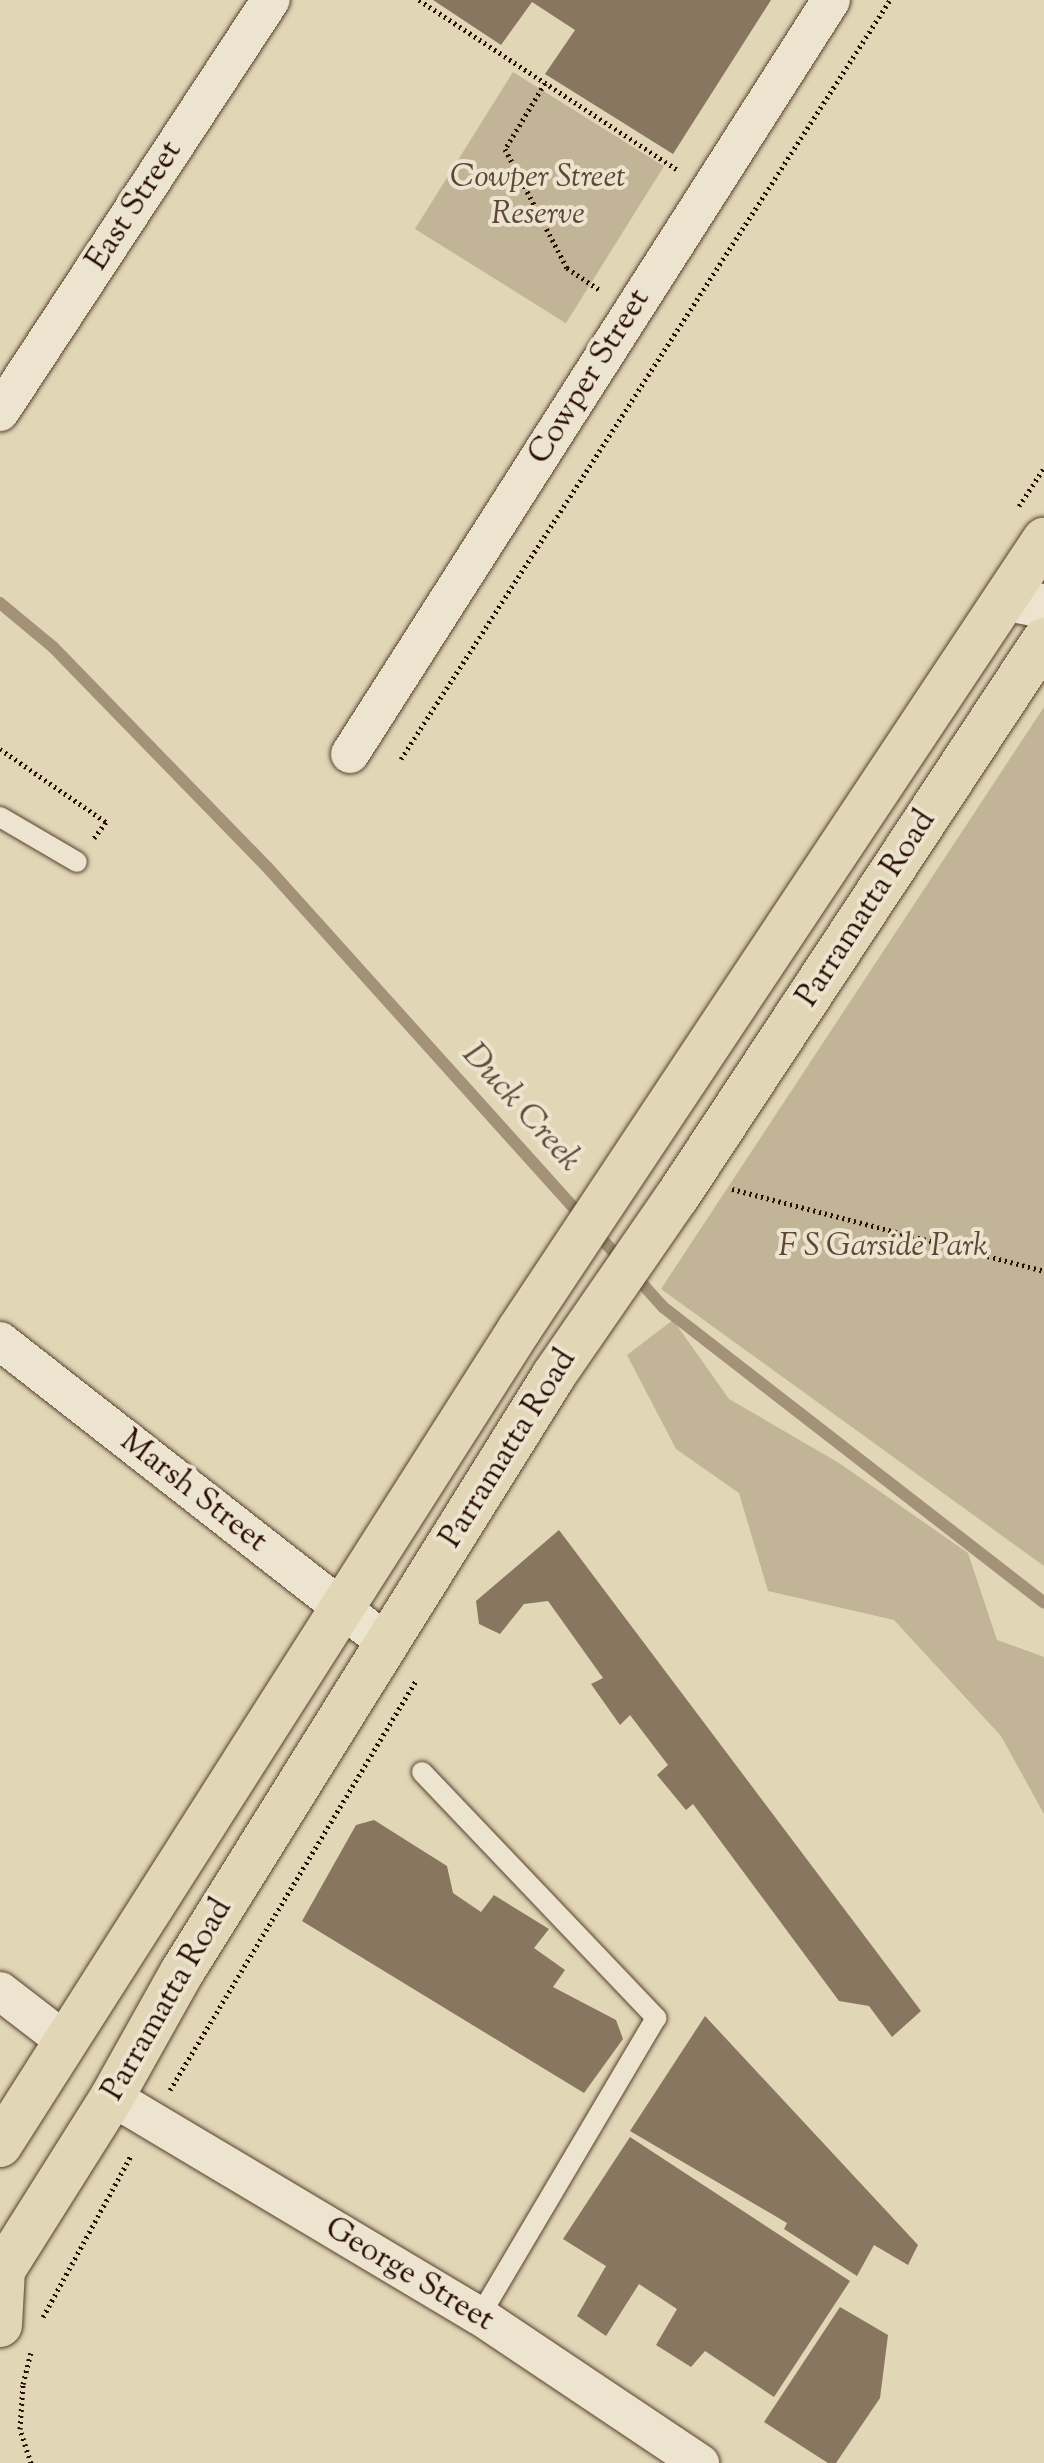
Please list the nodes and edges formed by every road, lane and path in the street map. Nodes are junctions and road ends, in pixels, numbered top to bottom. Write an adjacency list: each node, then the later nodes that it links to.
1 (271, 0): 8 (street, East Street)
2 (419, 0): 5 (path)
3 (831, 0): 6 (street, Cowper Street)
4 (890, 0): 14 (path)
5 (545, 83): 6 (path); 7 (path)
6 (709, 190): 7 (street, Cowper Street)
7 (633, 310): 13 (street, Cowper Street)
8 (0, 412)
9 (1044, 540): 10 (highway, Parramatta Road)
10 (1026, 603): 20 (highway, Parramatta Road)
11 (1044, 640): 21 (highway, Parramatta Road)
12 (0, 749): 16 (path)
13 (350, 754)
14 (401, 759)
15 (0, 817): 16 (lane)
16 (77, 862)
17 (727, 1188): 18 (path)
18 (1044, 1271)
19 (0, 1341): 20 (street, Marsh Street)
20 (342, 1610): 21 (street, Marsh Street); 24 (highway, Parramatta Road)
21 (386, 1643): 25 (highway, Parramatta Road)
22 (422, 1772): 29 (lane)
23 (0, 1991): 24 (street)
24 (65, 2041): 26 (highway, Parramatta Road)
25 (112, 2097): 28 (highway, Parramatta Road); 29 (street, George Street)
26 (0, 2145)
27 (123, 2170): 30 (path)
28 (2, 2273): 30 (highway)
29 (480, 2316): 32 (street, George Street)
30 (24, 2331): 31 (path)
31 (31, 2463)
32 (700, 2463)

